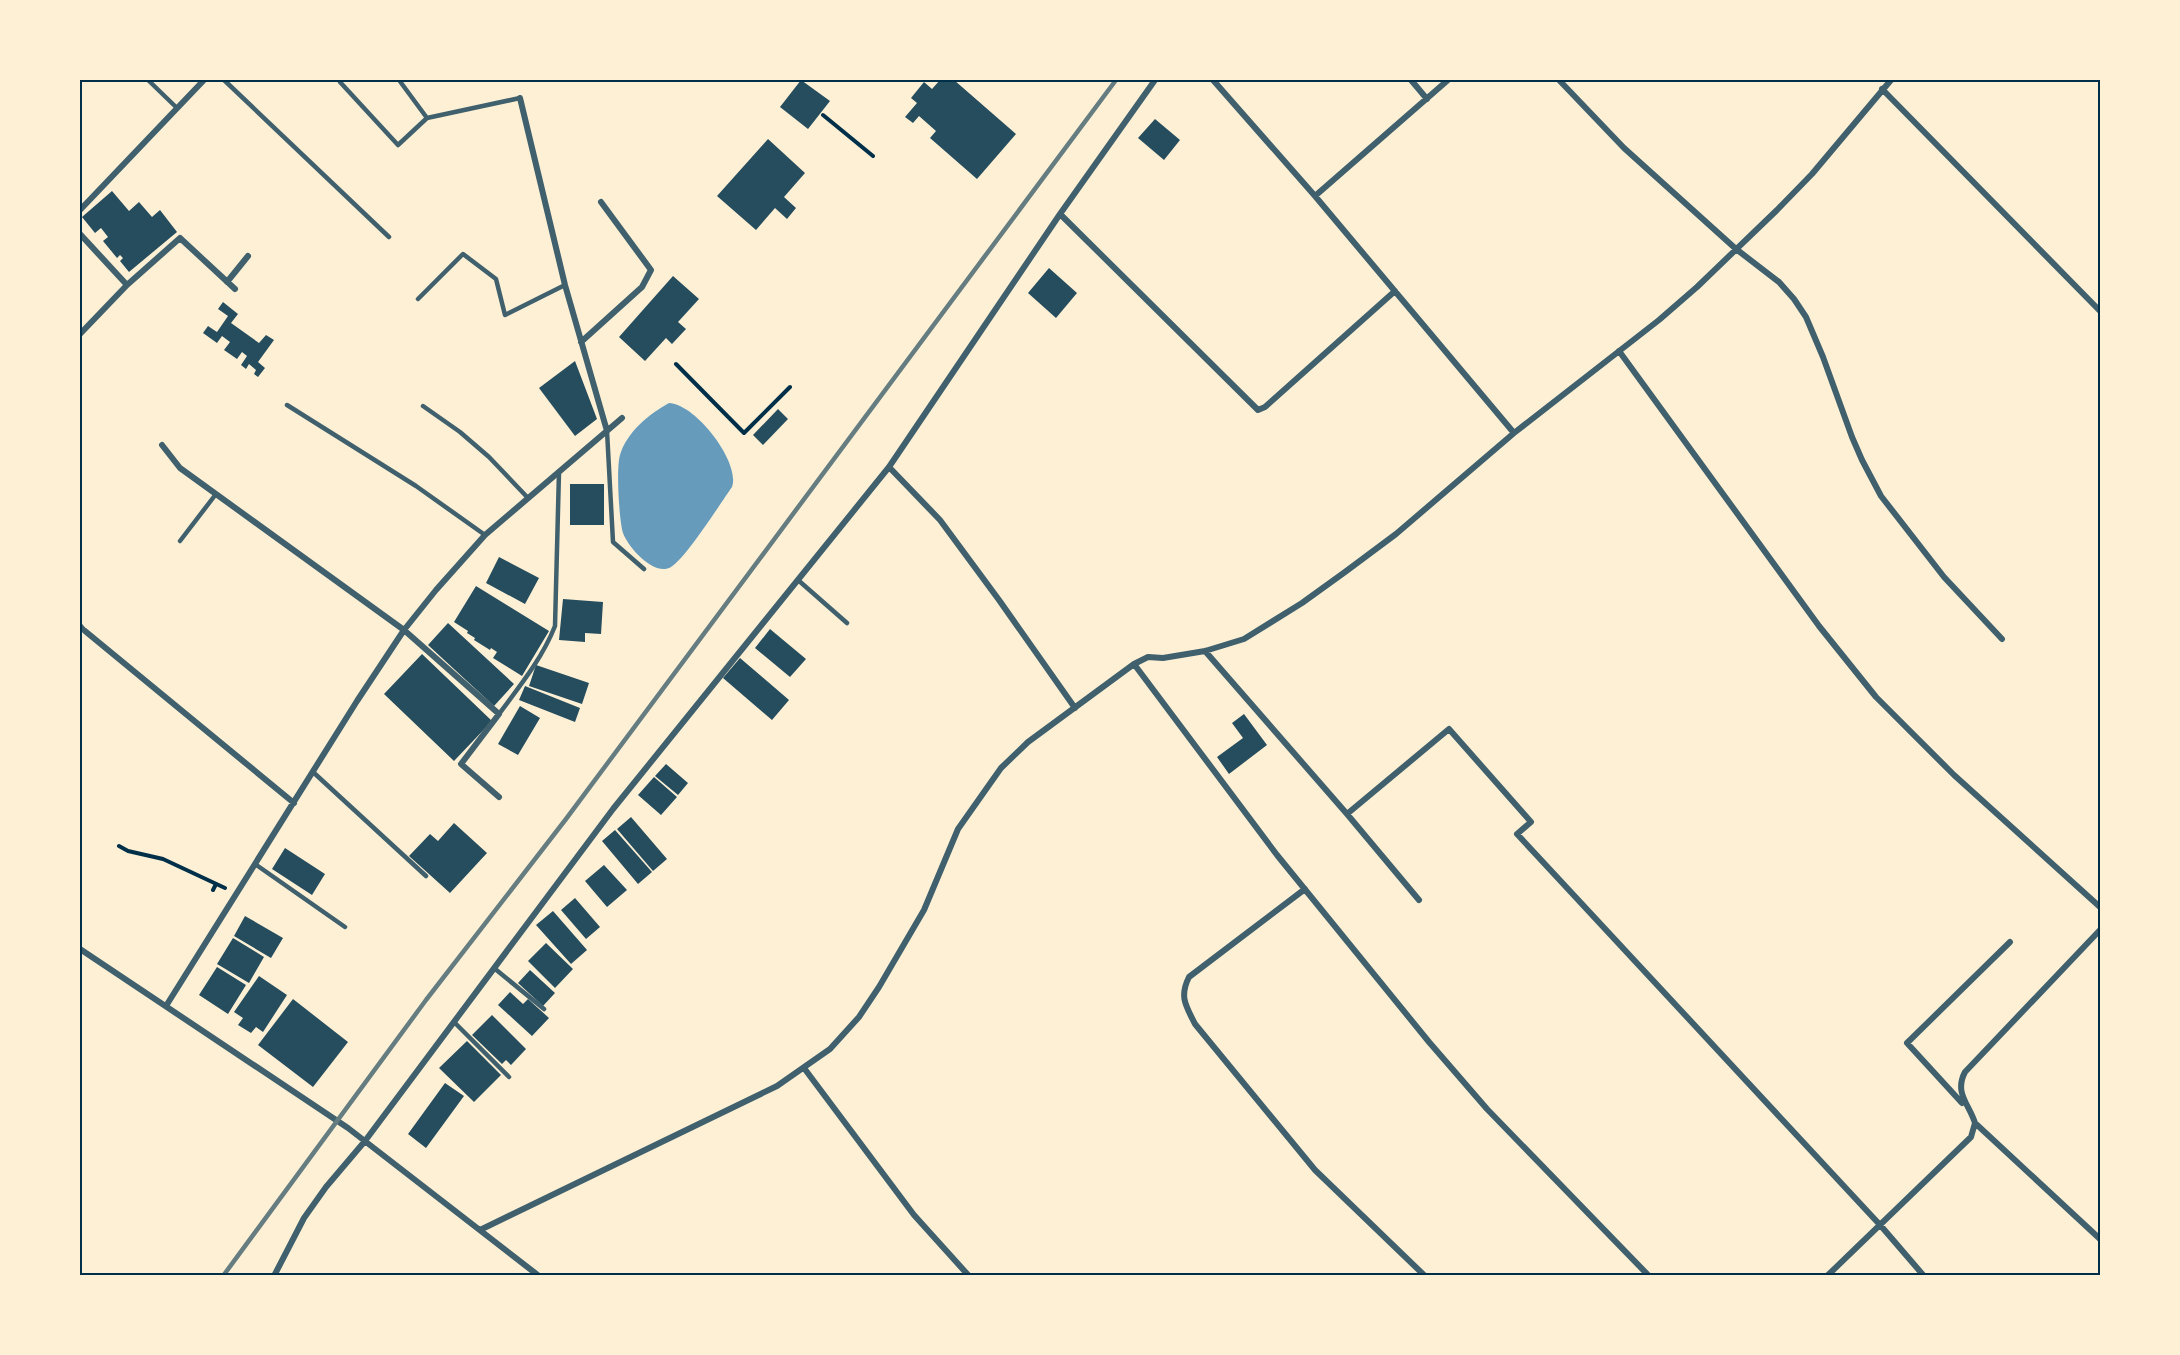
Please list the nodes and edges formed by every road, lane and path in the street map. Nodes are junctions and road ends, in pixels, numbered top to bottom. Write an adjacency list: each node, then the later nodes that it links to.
1 (148, 80): 15 (lane)
2 (204, 80): 15 (street)
3 (224, 80): 24 (lane)
4 (399, 80): 17 (lane)
5 (1155, 80): 22 (street)
6 (1213, 80): 19 (street)
7 (1411, 80): 14 (street)
8 (1448, 80): 14 (street)
9 (1559, 80): 25 (street)
10 (1891, 80): 12 (street)
11 (340, 82): 17 (lane)
12 (1882, 89): 25 (street); 33 (street)
13 (520, 98): 17 (lane); 29 (street)
14 (1426, 99): 19 (street)
15 (177, 108): 21 (street)
16 (822, 115): 18 (path)
17 (427, 117)
18 (873, 156)
19 (1316, 196): 31 (street)
20 (601, 202): 35 (street)
21 (80, 210)
22 (1060, 214): 31 (street); 45 (street)
23 (80, 234): 28 (street)
24 (388, 237)
25 (1736, 249): 36 (street); 57 (street)
26 (248, 256): 27 (street)
27 (227, 282): 28 (street); 30 (street)
28 (127, 285): 34 (street)
29 (565, 285): 32 (lane); 35 (street)
30 (234, 289)
31 (1395, 291): 43 (street)
32 (418, 299)
33 (2100, 311)
34 (80, 334)
35 (581, 342): 42 (street)
36 (1619, 351): 43 (street); 74 (street)
37 (676, 364): 38 (path)
38 (790, 387)
39 (287, 405): 49 (lane)
40 (423, 406): 48 (lane)
41 (622, 418): 42 (street)
42 (607, 431): 46 (street); 51 (lane)
43 (1514, 433): 58 (street)
44 (162, 445): 47 (street)
45 (889, 467): 52 (street); 60 (street)
46 (559, 472): 48 (street); 61 (lane)
47 (216, 494): 50 (lane); 55 (street)
48 (528, 498): 49 (street)
49 (484, 536): 55 (street)
50 (180, 541)
51 (644, 569)
52 (798, 580): 53 (lane); 79 (street)
53 (847, 623)
54 (80, 625): 56 (lane)
55 (404, 630): 61 (street); 62 (street)
56 (85, 631): 64 (street)
57 (2002, 639)
58 (1205, 651): 59 (street); 65 (street)
59 (1134, 663): 60 (street); 70 (street)
60 (1075, 708): 83 (street)
61 (499, 714): 63 (street)
62 (313, 772): 64 (street); 68 (lane)
63 (499, 797)
64 (294, 803): 67 (street)
65 (1347, 814): 73 (street); 88 (street)
66 (119, 846): 69 (path)
67 (255, 864): 72 (street); 75 (lane)
68 (426, 876)
69 (216, 884): 71 (path); 72 (path)
70 (1305, 889): 94 (street); 95 (street)
71 (213, 890)
72 (237, 894): 80 (street)
73 (1419, 900)
74 (2100, 907)
75 (345, 927)
76 (2100, 930): 85 (street)
77 (2010, 942): 85 (street)
78 (80, 949): 80 (street)
79 (494, 968): 81 (lane); 82 (street)
80 (166, 1006): 87 (street)
81 (544, 1010)
82 (454, 1022): 84 (lane); 87 (street)
83 (804, 1068): 89 (street); 93 (street)
84 (509, 1077)
85 (1971, 1112): 86 (street)
86 (1975, 1123): 88 (street); 90 (street)
87 (365, 1141): 89 (street); 91 (street)
88 (1881, 1226): 96 (street); 97 (street)
89 (480, 1230): 92 (street)
90 (2100, 1239)
91 (275, 1275)
92 (539, 1275)
93 (969, 1275)
94 (1425, 1275)
95 (1649, 1275)
96 (1827, 1275)
97 (1924, 1275)

